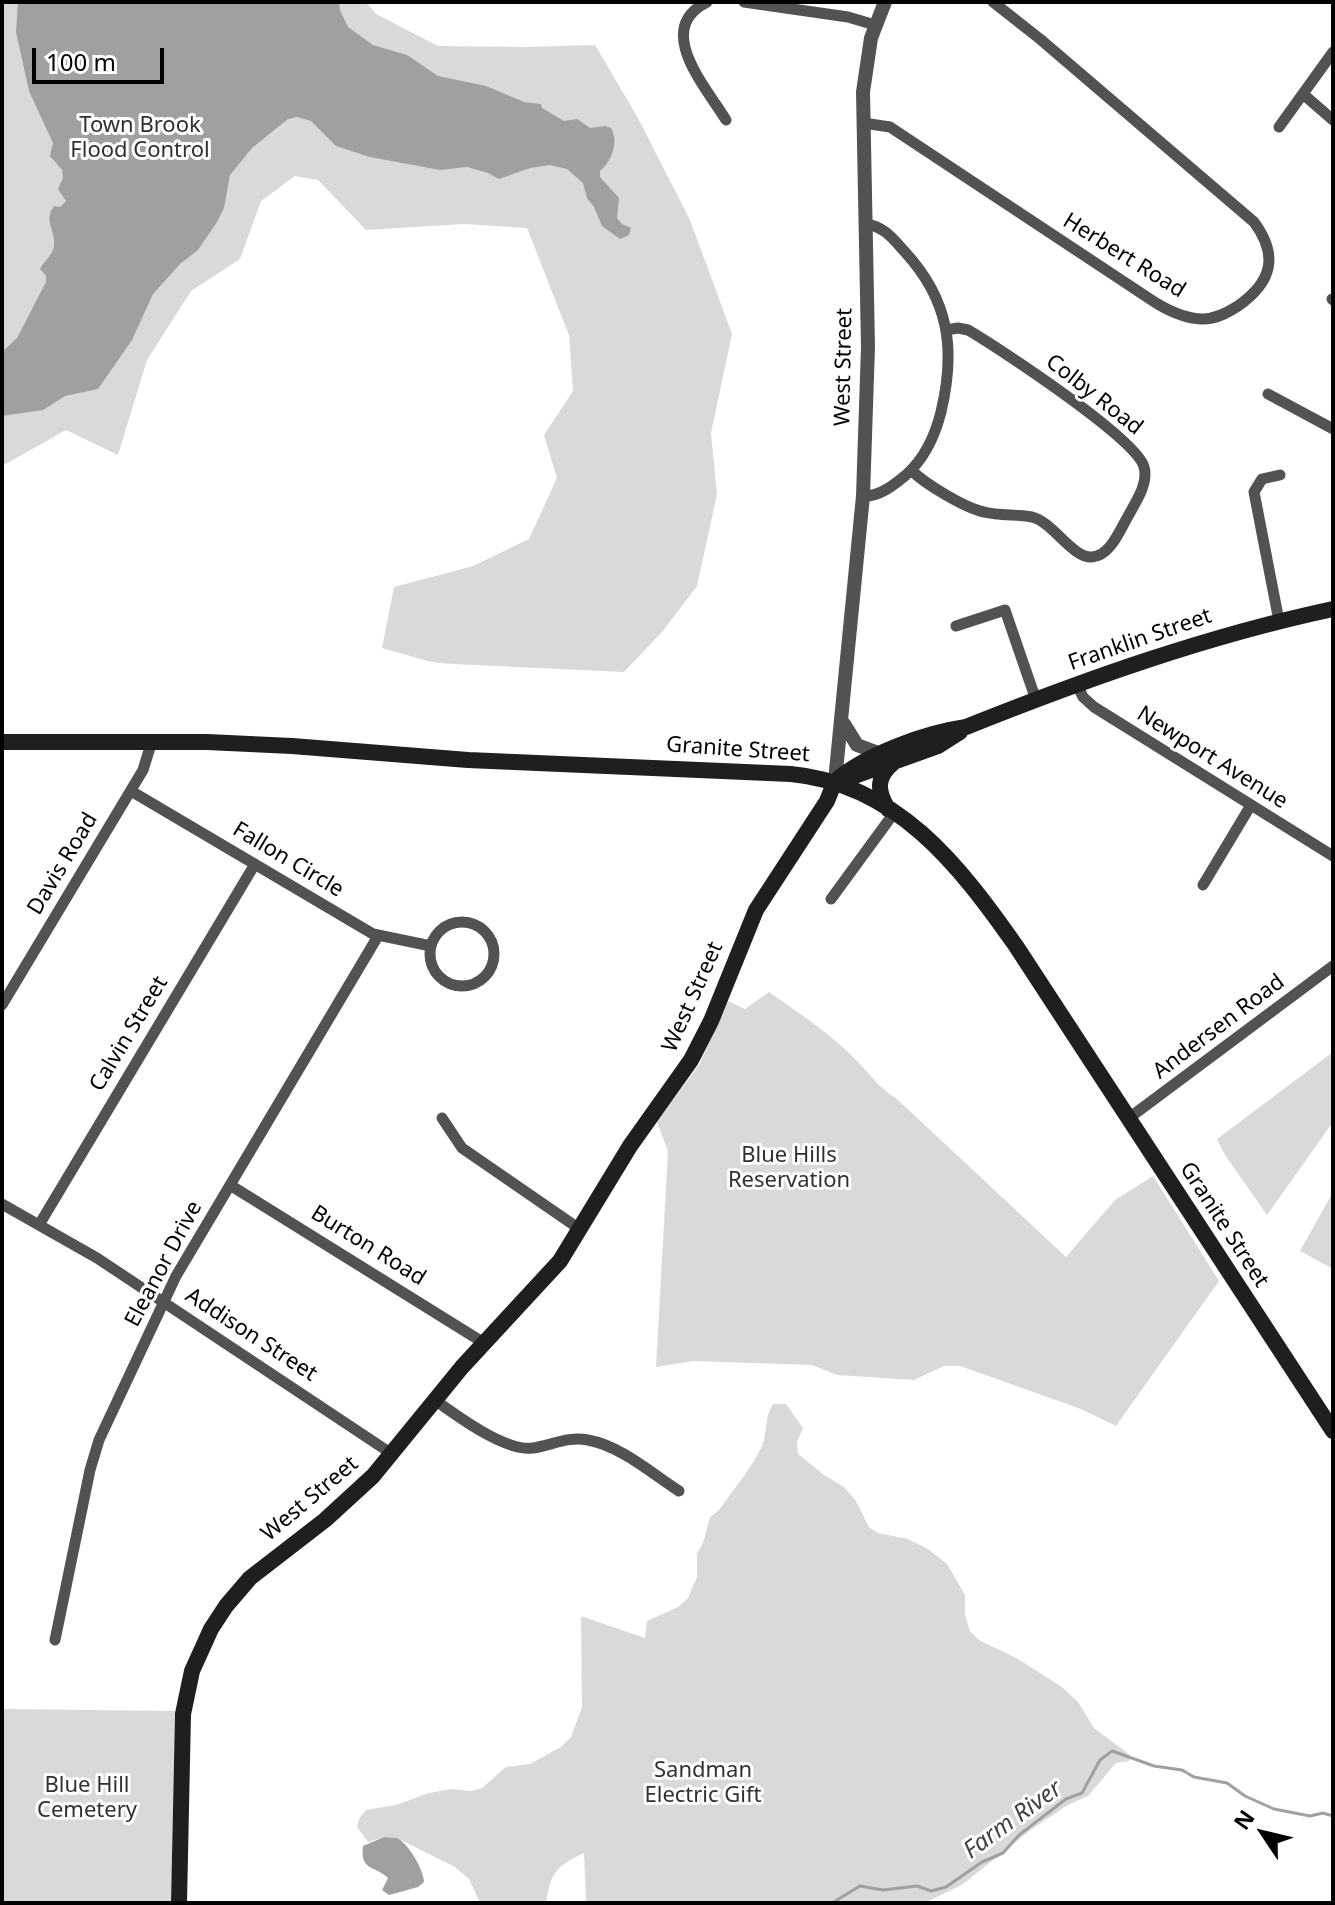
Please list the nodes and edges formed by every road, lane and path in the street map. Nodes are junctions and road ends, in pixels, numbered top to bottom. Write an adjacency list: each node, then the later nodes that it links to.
1 (707, 2): 8 (street)
2 (745, 2): 5 (street)
3 (885, 2): 5 (street, West Street)
4 (993, 2): 10 (street, Herbert Road)
5 (875, 25): 10 (street, West Street)
6 (1333, 52): 7 (street)
7 (1303, 94): 9 (street); 11 (street)
8 (726, 120)
9 (1333, 120)
10 (863, 123): 12 (street, West Street)
11 (1279, 127)
12 (866, 224): 13 (street); 18 (street, West Street)
13 (946, 330): 16 (street); 16 (street, Colby Road)
14 (1268, 394): 15 (street)
15 (1333, 429)
16 (911, 470): 18 (street)
17 (1280, 475): 20 (street)
18 (863, 496): 24 (street, West Street)
19 (1333, 609): 20 (main road, Franklin Street)
20 (1279, 621): 22 (main road, Franklin Street)
21 (956, 626): 23 (street)
22 (1077, 685): 23 (main road, Franklin Street); 30 (street, Newport Avenue)
23 (1036, 700): 27 (main road, Franklin Street)
24 (843, 720): 27 (street); 28 (street, West Street)
25 (152, 741): 26 (main road, Granite Street); 28 (main road, Granite Street); 29 (street, Davis Road)
26 (2, 742)
27 (887, 758): 28 (main road, Franklin Street); 31 (main road)
28 (835, 781): 31 (main road, Granite Street); 46 (main road, West Street)
29 (131, 791): 33 (street, Fallon Circle); 39 (street, Davis Road)
30 (1251, 805): 32 (street, Newport Avenue); 34 (street)
31 (891, 812): 35 (street); 42 (main road, Granite Street)
32 (1333, 856)
33 (255, 864): 36 (street, Fallon Circle); 45 (street, Calvin Street)
34 (1203, 885)
35 (831, 899)
36 (378, 936): 37 (street, Fallon Circle); 43 (street, Eleanor Drive)
37 (431, 946): 37 (street)
38 (1333, 966): 42 (street, Andersen Road)
39 (6, 988): 40 (street, Davis Road)
40 (2, 1005)
41 (442, 1118): 46 (street)
42 (1129, 1118): 50 (main road, Granite Street)
43 (230, 1185): 47 (street, Eleanor Drive); 48 (street, Burton Road)
44 (2, 1204): 45 (street, Addison Street)
45 (39, 1225): 47 (street, Addison Street)
46 (581, 1230): 48 (main road, West Street)
47 (164, 1301): 51 (street, Addison Street); 53 (street, Eleanor Drive)
48 (484, 1343): 49 (main road, West Street)
49 (435, 1400): 51 (main road, West Street); 52 (street)
50 (1333, 1431)
51 (392, 1454): 54 (main road, West Street)
52 (679, 1491)
53 (55, 1640)
54 (179, 1903)

